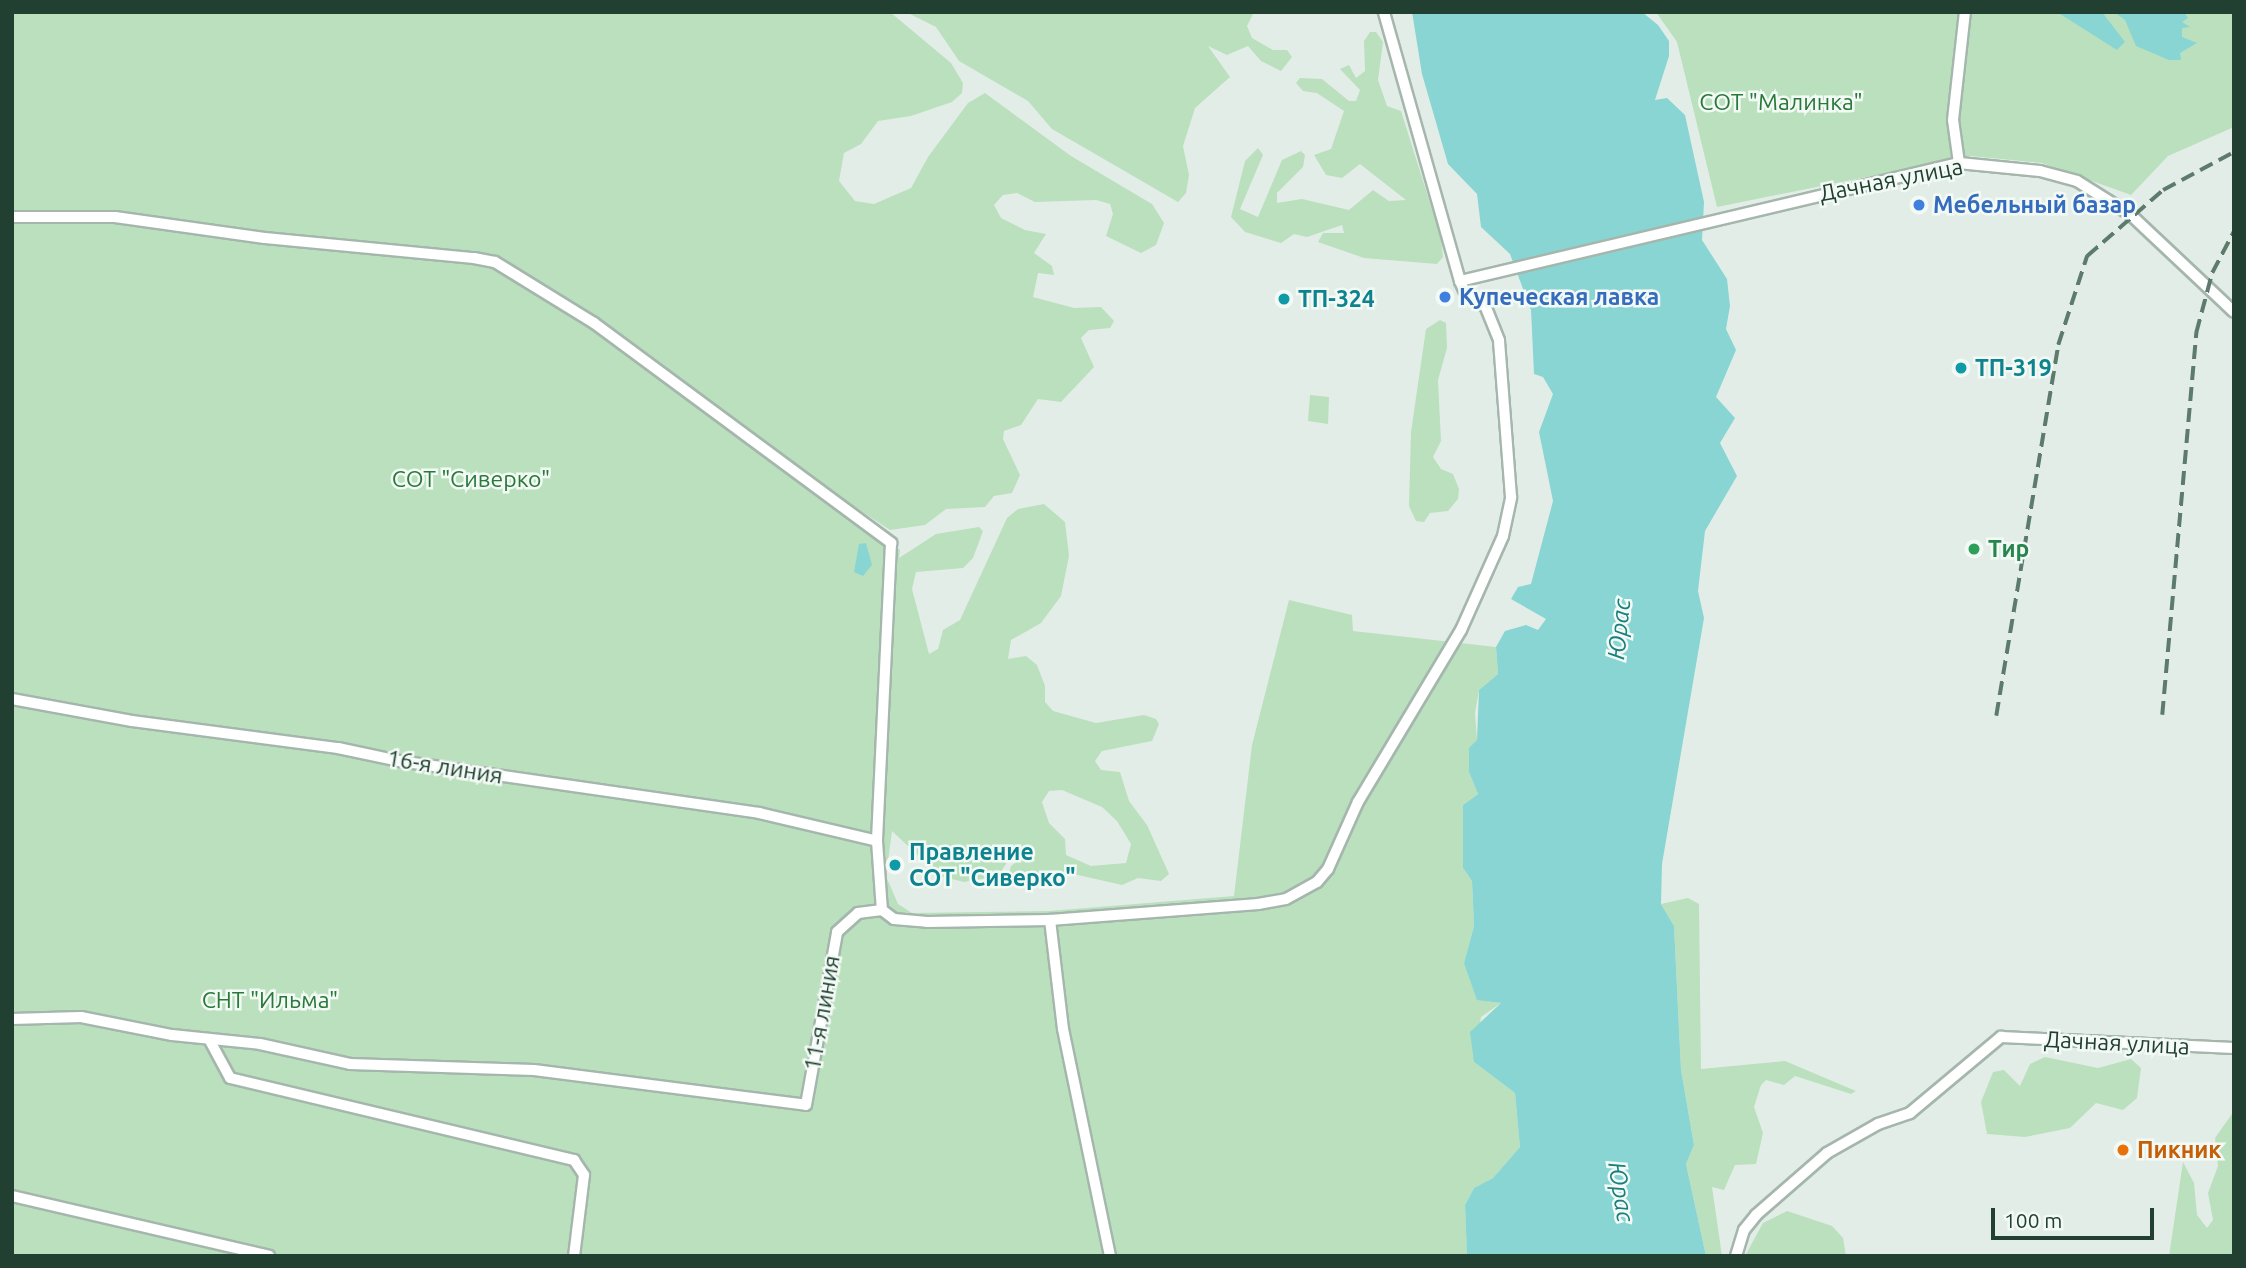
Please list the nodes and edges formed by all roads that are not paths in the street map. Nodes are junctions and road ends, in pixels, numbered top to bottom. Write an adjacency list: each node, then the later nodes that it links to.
1 (1384, 12): 5 (street)
2 (1965, 12): 3 (street)
3 (1959, 163): 5 (street, Дачная улица); 6 (street, Дачная улица)
4 (12, 217): 8 (street)
5 (1460, 281): 10 (street)
6 (2234, 312)
7 (12, 699): 8 (street, 16-я линия)
8 (877, 841): 9 (street)
9 (882, 910): 10 (street); 12 (street, 11-я линия)
10 (1049, 920): 17 (street)
11 (12, 1019): 12 (street)
12 (209, 1039): 16 (street)
13 (2234, 1048): 18 (street, Дачная улица)
14 (12, 1196): 15 (street)
15 (269, 1256)
16 (574, 1256)
17 (1110, 1256)
18 (1736, 1256)

